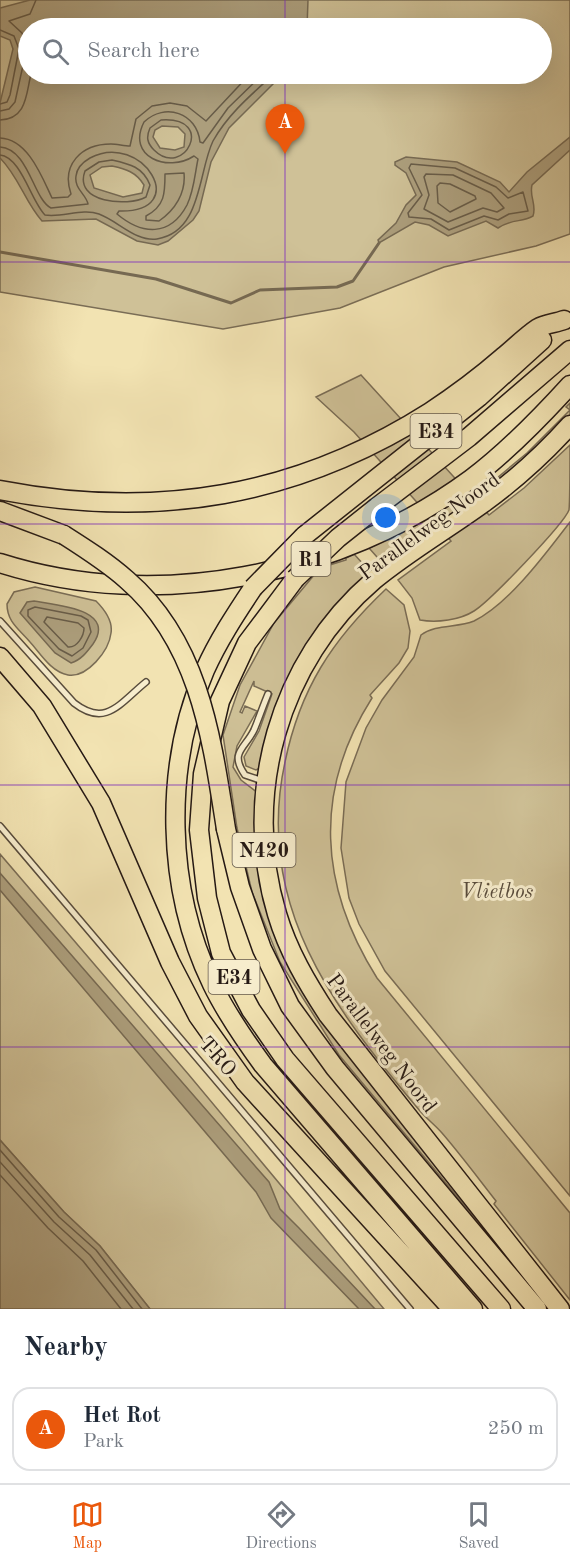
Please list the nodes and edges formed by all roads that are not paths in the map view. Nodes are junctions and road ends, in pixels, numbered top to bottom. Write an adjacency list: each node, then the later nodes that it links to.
1 (567, 318): 6 (highway); 18 (highway, E34, bridge)
2 (570, 350): 19 (highway, E34, bridge)
3 (570, 385): 8 (highway, R1)
4 (570, 425): 13 (highway, Parallelweg Noord / N420)
5 (570, 438): 15 (highway, Parallelweg Noord / N420)
6 (0, 490)
7 (0, 511): 20 (highway, bridge)
8 (0, 563)
9 (0, 621): 11 (lane)
10 (0, 657): 17 (highway)
11 (146, 682)
12 (268, 694): 13 (lane)
13 (265, 781): 21 (highway, Parallelweg Noord / N420)
14 (0, 826): 16 (lane, TRO)
15 (570, 1307)
16 (410, 1309)
17 (452, 1309)
18 (473, 1309)
19 (501, 1309)
20 (537, 1309)
21 (560, 1309)

